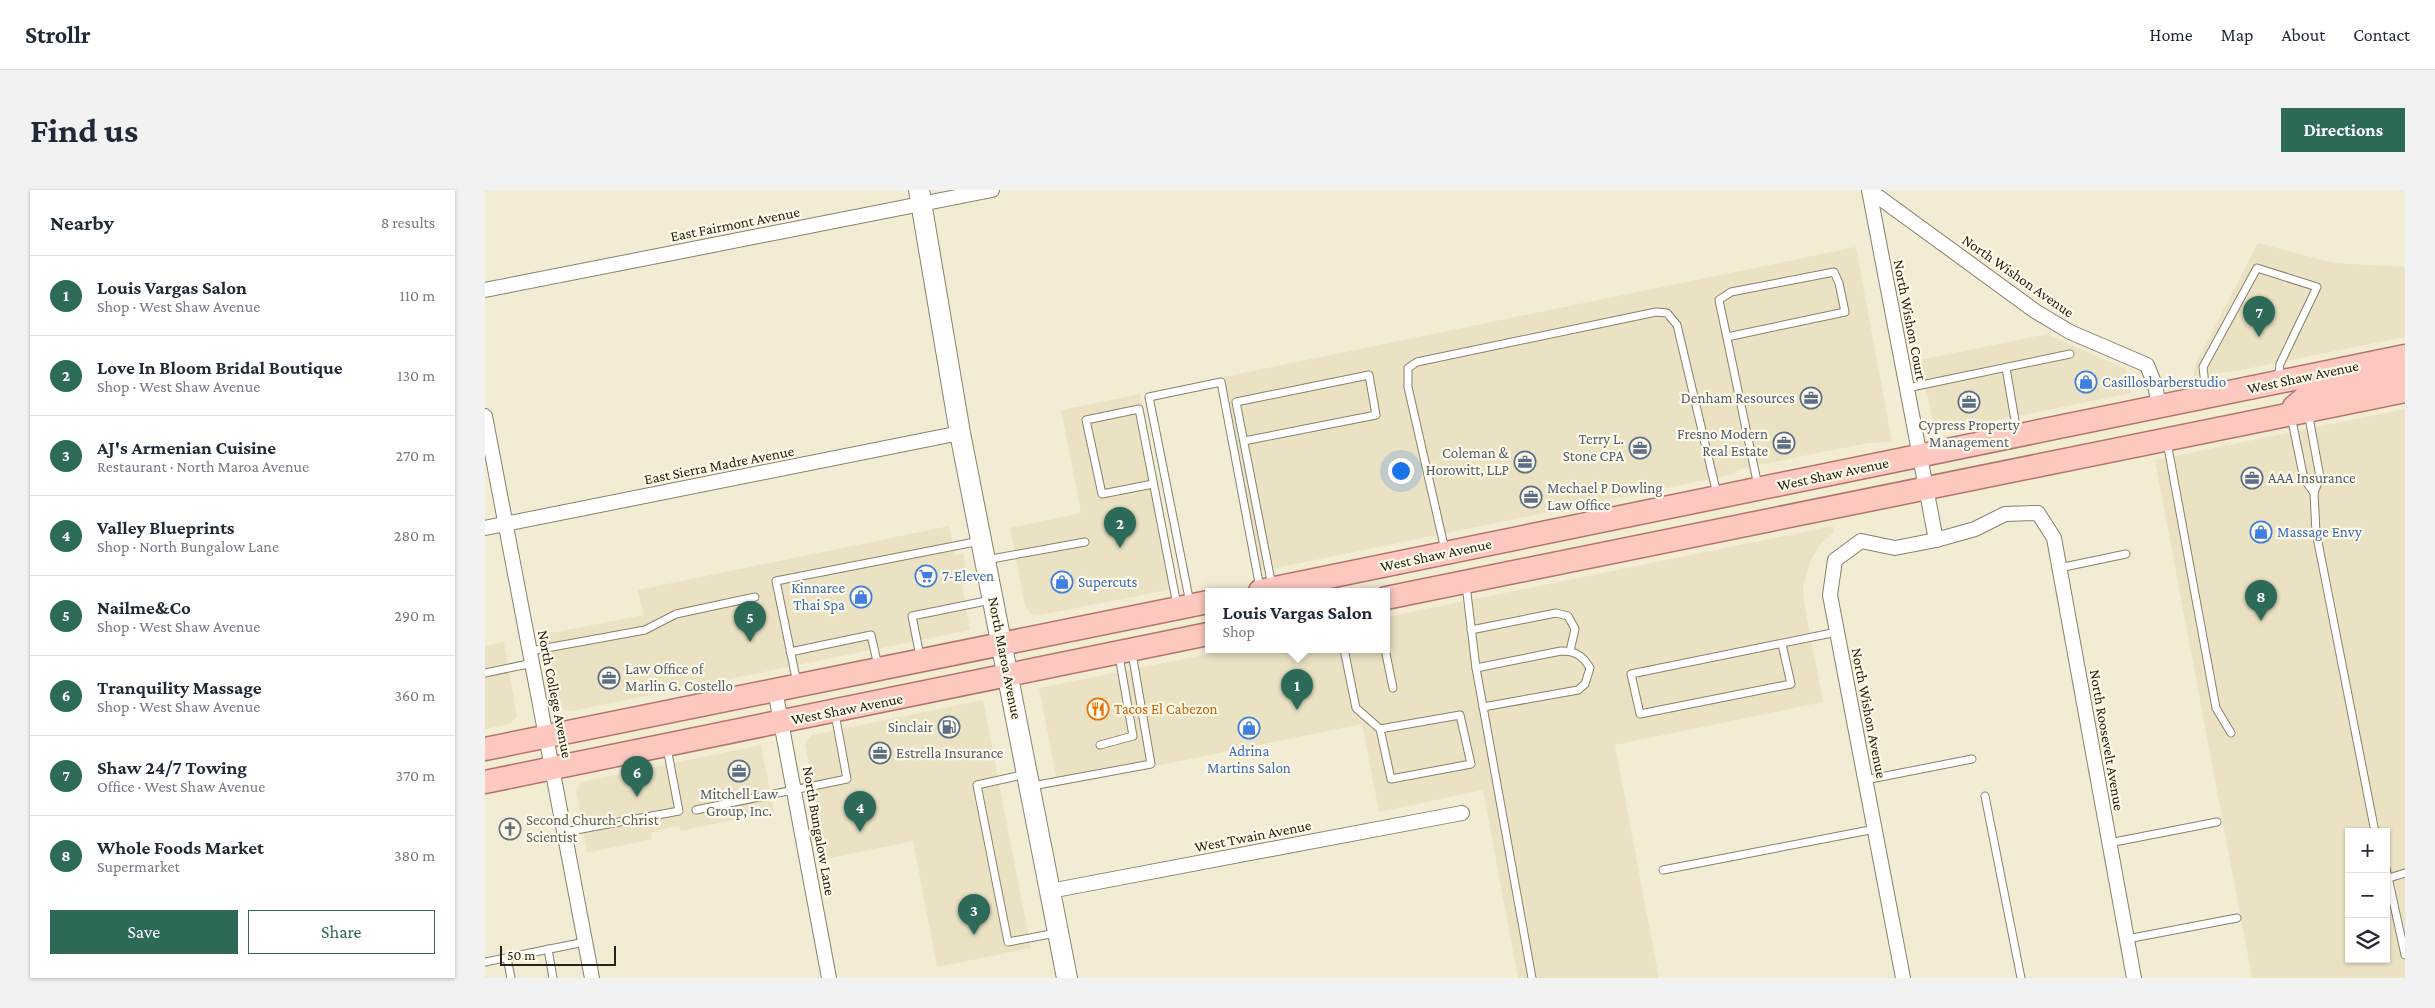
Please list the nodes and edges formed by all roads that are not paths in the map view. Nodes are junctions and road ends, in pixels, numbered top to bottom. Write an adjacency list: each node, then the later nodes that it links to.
1 (992, 190): 3 (street, East Fairmont Avenue)
2 (1869, 190): 11 (street, North Wishon Court); 14 (street, North Wishon Avenue)
3 (920, 197): 4 (street, East Fairmont Avenue); 17 (main road, North Maroa Avenue)
4 (485, 290)
5 (1727, 338): 5 (lane); 23 (lane)
6 (2070, 354): 8 (lane)
7 (2405, 356): 10 (main road, West Shaw Avenue)
8 (2006, 368): 11 (lane); 18 (lane)
9 (2405, 374): 15 (main road)
10 (2278, 382): 13 (main road, West Shaw Avenue); 13 (lane)
11 (1906, 388): 21 (street, North Wishon Court)
12 (2405, 391): 15 (main road)
13 (2206, 396): 14 (main road, West Shaw Avenue)
14 (2159, 406): 18 (main road, West Shaw Avenue)
15 (2299, 412): 19 (main road); 25 (lane); 25 (lane)
16 (485, 416): 28 (street, North College Avenue)
17 (960, 433): 28 (street, East Sierra Madre Avenue); 31 (main road, North Maroa Avenue)
18 (2017, 435): 21 (main road, West Shaw Avenue)
19 (2166, 439): 24 (main road); 68 (lane)
20 (1243, 441): 20 (lane); 38 (lane)
21 (1919, 456): 23 (main road, West Shaw Avenue); 24 (street)
22 (1153, 484): 22 (lane); 44 (lane)
23 (1759, 489): 26 (main road, West Shaw Avenue)
24 (1925, 489): 30 (street); 37 (main road)
25 (2314, 493): 83 (lane)
26 (1718, 497): 33 (main road, West Shaw Avenue); 33 (lane)
27 (2038, 512): 30 (street, North Wishon Avenue); 36 (street, North Roosevelt Avenue)
28 (505, 524): 29 (street, East Sierra Madre Avenue); 55 (street, North College Avenue)
29 (485, 528)
30 (1935, 540): 46 (street, North Wishon Avenue)
31 (982, 541): 35 (main road, North Maroa Avenue); 52 (lane)
32 (1085, 542): 35 (lane)
33 (1446, 553): 40 (main road, West Shaw Avenue)
34 (2126, 554): 36 (lane)
35 (986, 560): 43 (main road, North Maroa Avenue)
36 (2059, 568): 86 (street, North Roosevelt Avenue)
37 (1466, 582): 42 (main road); 45 (lane)
38 (1264, 588)
39 (1264, 588): 44 (lane)
40 (1274, 588)
41 (755, 597): 55 (lane)
42 (1390, 597)
43 (994, 599): 48 (main road, North Maroa Avenue); 56 (lane)
44 (1192, 605): 48 (main road)
45 (1471, 630): 51 (lane); 57 (lane)
46 (1837, 632): 49 (lane); 76 (street, North Wishon Avenue)
47 (1205, 635): 50 (main road, West Shaw Avenue)
48 (1003, 644): 56 (main road); 60 (main road, North Maroa Avenue)
49 (1782, 644): 49 (lane)
50 (1125, 651): 60 (main road, West Shaw Avenue); 71 (lane); 75 (lane)
51 (1570, 651): 57 (lane); 64 (lane)
52 (790, 652): 58 (lane); 61 (lane)
53 (1345, 653): 67 (lane)
54 (1386, 653): 62 (lane)
55 (531, 657): 59 (lane); 69 (street, North College Avenue)
56 (921, 660): 58 (main road)
57 (1476, 668): 64 (lane)
58 (879, 669): 61 (main road)
59 (485, 673)
60 (1009, 676): 65 (main road, West Shaw Avenue); 75 (main road, North Maroa Avenue)
61 (797, 685): 63 (main road)
62 (1393, 688)
63 (775, 690): 66 (street, North Bungalow Lane); 69 (main road)
64 (1483, 707): 105 (lane)
65 (834, 711): 66 (main road, West Shaw Avenue); 78 (lane)
66 (782, 722): 70 (main road, West Shaw Avenue); 78 (street, North Bungalow Lane)
67 (1380, 730): 67 (lane)
68 (2231, 733)
69 (547, 737): 72 (main road); 74 (street, North College Avenue)
70 (666, 745): 74 (main road, West Shaw Avenue); 85 (lane)
71 (1101, 745)
72 (485, 749)
73 (1971, 759): 76 (lane)
74 (554, 768): 77 (main road, West Shaw Avenue); 85 (street, North College Avenue)
75 (1029, 780): 91 (main road, North Maroa Avenue); 93 (lane)
76 (1865, 780): 84 (street, North Wishon Avenue)
77 (485, 782)
78 (795, 790): 80 (lane); 103 (street, North Bungalow Lane)
79 (1985, 796): 107 (lane)
80 (696, 810)
81 (1461, 812): 91 (street, West Twain Avenue)
82 (2217, 822): 86 (lane)
83 (2374, 828)
84 (1875, 829): 87 (lane); 106 (street, North Wishon Avenue)
85 (565, 832): 95 (street, North College Avenue)
86 (2109, 842): 94 (street, North Roosevelt Avenue)
87 (1663, 870)
88 (2405, 873): 89 (lane)
89 (2390, 878)
90 (2390, 883): 97 (lane)
91 (1050, 891): 93 (main road, North Maroa Avenue)
92 (2237, 918): 94 (lane)
93 (1059, 932): 104 (main road, North Maroa Avenue)
94 (2127, 939): 108 (street, North Roosevelt Avenue)
95 (585, 942): 96 (lane); 102 (street, North College Avenue)
96 (547, 950): 98 (lane); 101 (lane)
97 (2405, 955)
98 (507, 958): 99 (lane); 100 (lane)
99 (485, 962)
100 (511, 978)
101 (553, 978)
102 (592, 978)
103 (829, 978)
104 (1067, 978)
105 (1532, 978)
106 (1903, 978)
107 (2021, 978)
108 (2134, 978)

